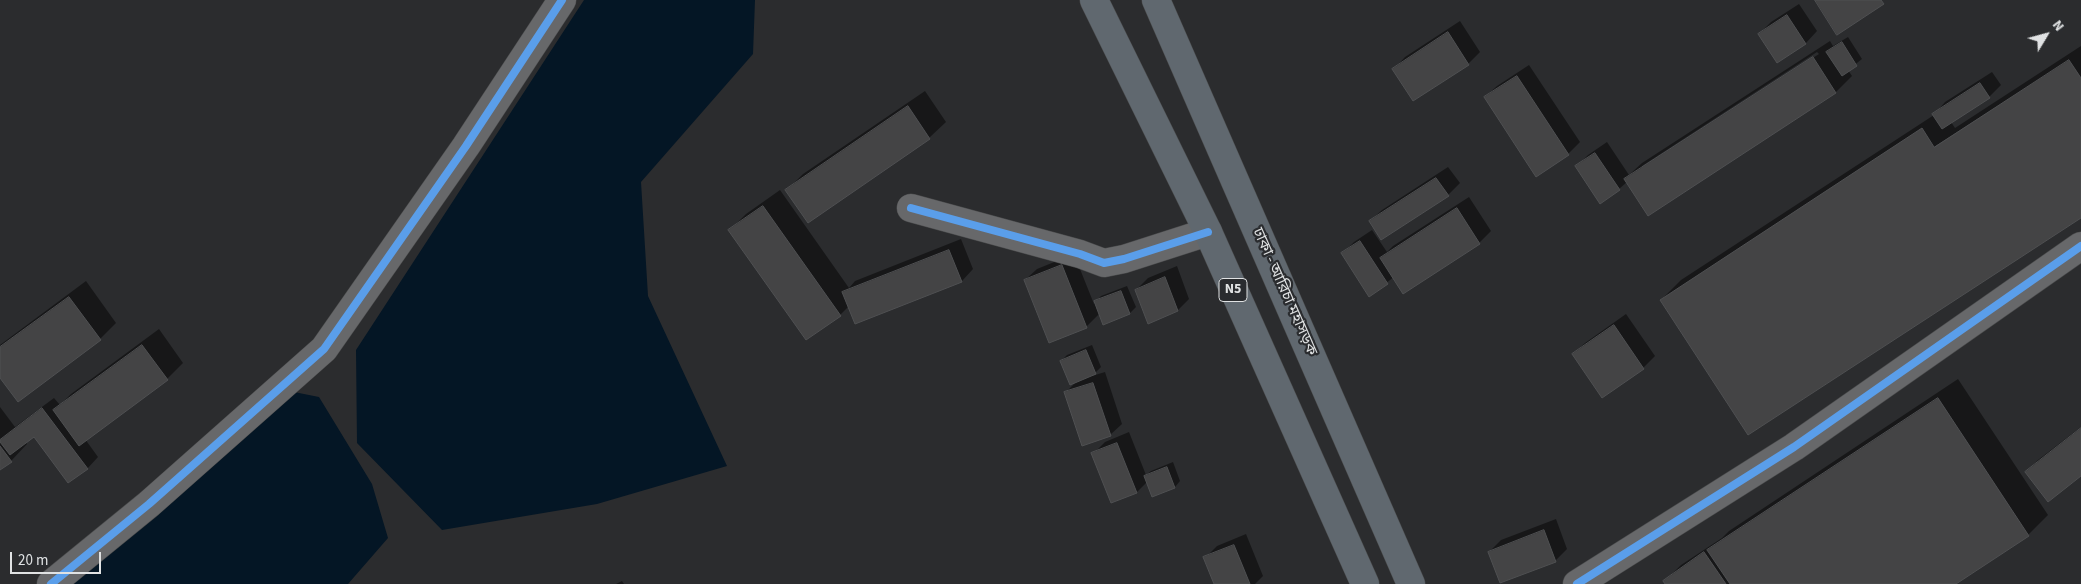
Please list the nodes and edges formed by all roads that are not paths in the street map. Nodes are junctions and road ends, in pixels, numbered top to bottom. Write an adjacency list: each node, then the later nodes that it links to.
1 (562, 0): 7 (street)
2 (1094, 0): 5 (highway, N5)
3 (1156, 0): 9 (highway, ঢাকা - আরিচা মহাসড়ক)
4 (911, 208): 5 (street)
5 (1208, 232): 8 (highway, N5)
6 (2081, 246): 10 (street)
7 (51, 584)
8 (1364, 584)
9 (1412, 584)
10 (1577, 584)

